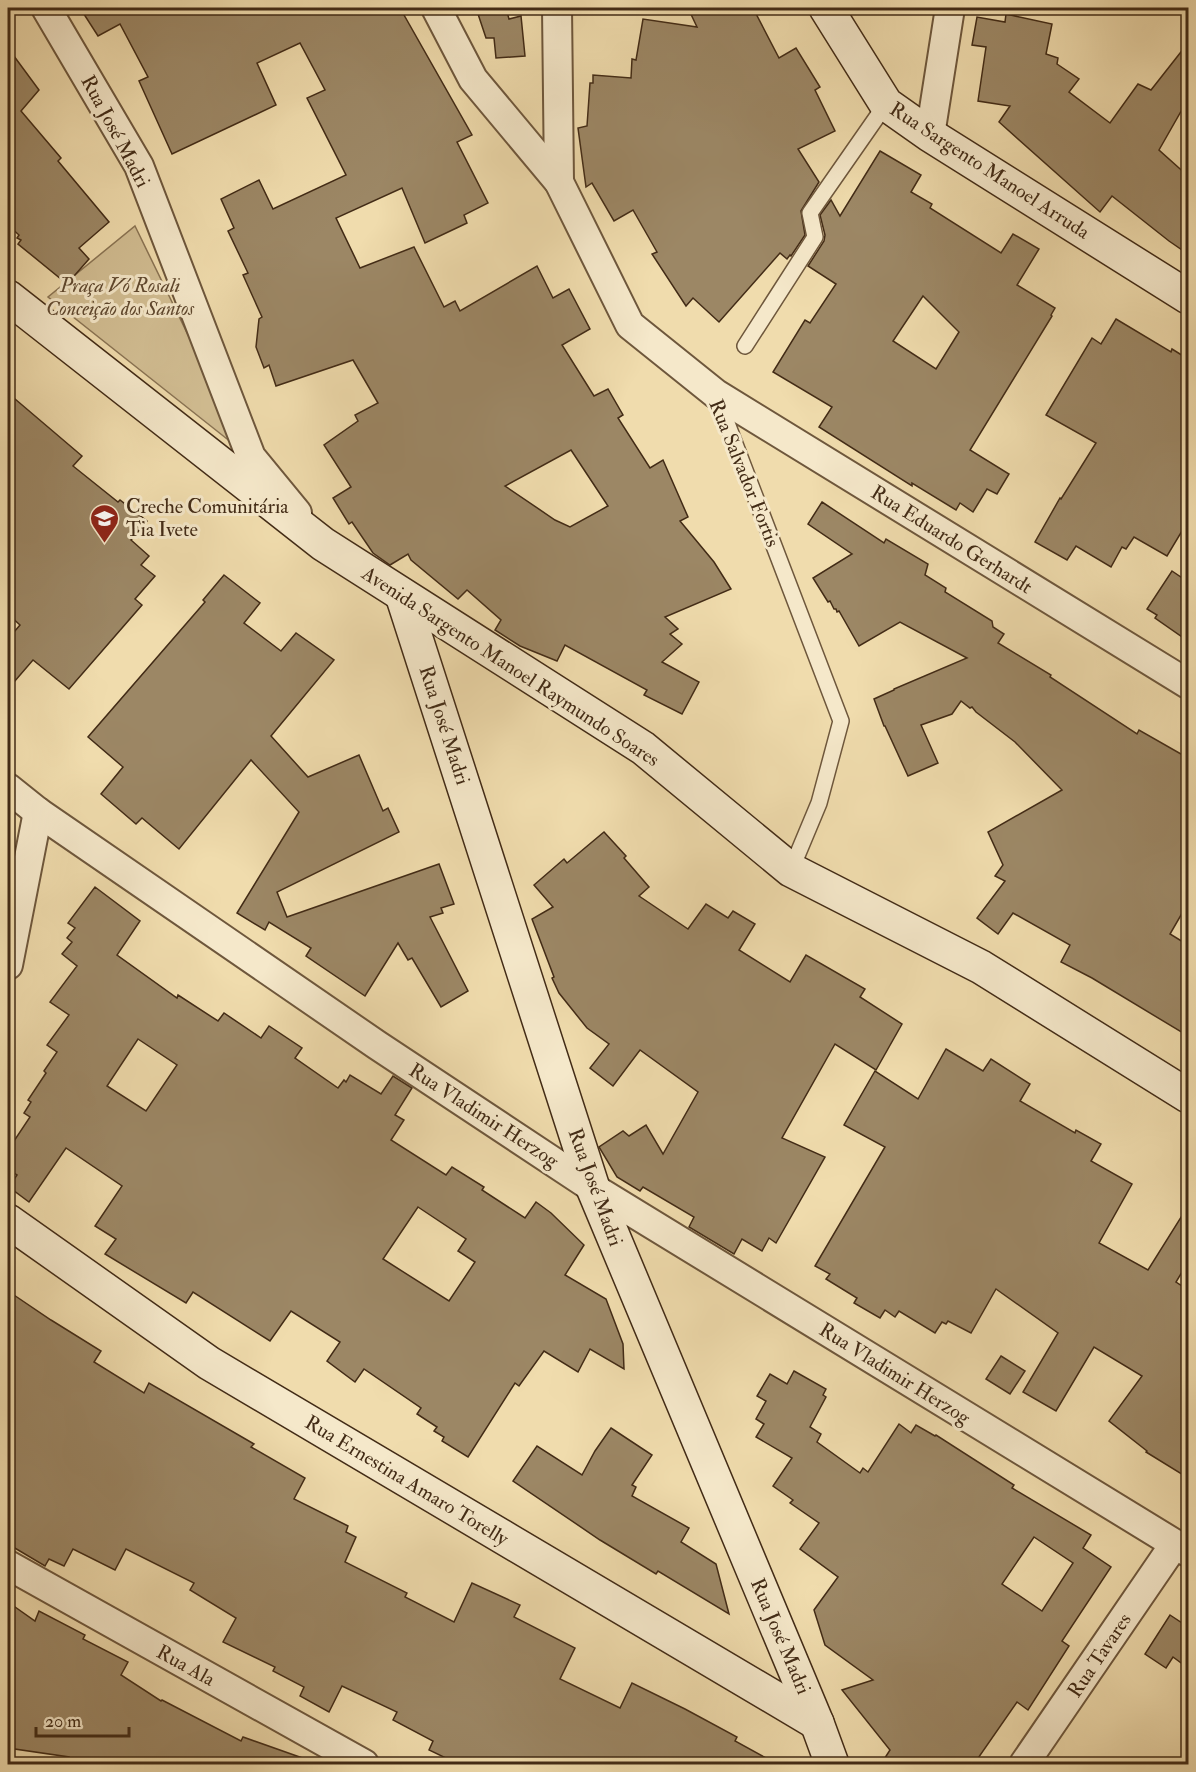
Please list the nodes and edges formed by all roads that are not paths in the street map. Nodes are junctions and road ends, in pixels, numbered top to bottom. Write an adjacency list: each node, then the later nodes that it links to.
1 (46, 8): 13 (street, Rua José Madri)
2 (436, 8): 8 (street, Rua Salvador Fortis)
3 (557, 8): 8 (street)
4 (826, 8): 6 (street, Rua Sargento Manoel Arruda)
5 (950, 8): 7 (street)
6 (886, 104): 7 (street, Rua Sargento Manoel Arruda); 11 (lane)
7 (930, 135): 10 (street, Rua Sargento Manoel Arruda)
8 (559, 182): 12 (street, Rua Salvador Fortis)
9 (8, 297): 13 (street, Avenida Sargento Manoel Raymundo Soares)
10 (1188, 297)
11 (745, 346)
12 (716, 394): 15 (street, Rua Eduardo Gerhardt); 18 (lane, Rua Salvador Fortis)
13 (323, 544): 14 (street, Avenida Sargento Manoel Raymundo Soares)
14 (402, 595): 18 (street, Avenida Sargento Manoel Raymundo Soares); 21 (street, Rua José Madri)
15 (1188, 684)
16 (8, 788): 17 (street, Rua Vladimir Herzog)
17 (38, 812): 19 (street); 21 (street, Rua Vladimir Herzog)
18 (791, 870): 20 (street, Avenida Sargento Manoel Raymundo Soares)
19 (8, 965)
20 (1188, 1096)
21 (593, 1188): 23 (street, Rua Vladimir Herzog); 25 (street, Rua José Madri)
22 (8, 1221): 25 (street, Rua Ernestina Amaro Torelly)
23 (1181, 1549): 28 (street, Rua Tavares)
24 (8, 1565): 26 (street, Rua Ala)
25 (817, 1723): 27 (street, Rua José Madri)
26 (364, 1764)
27 (832, 1764)
28 (1024, 1764)

